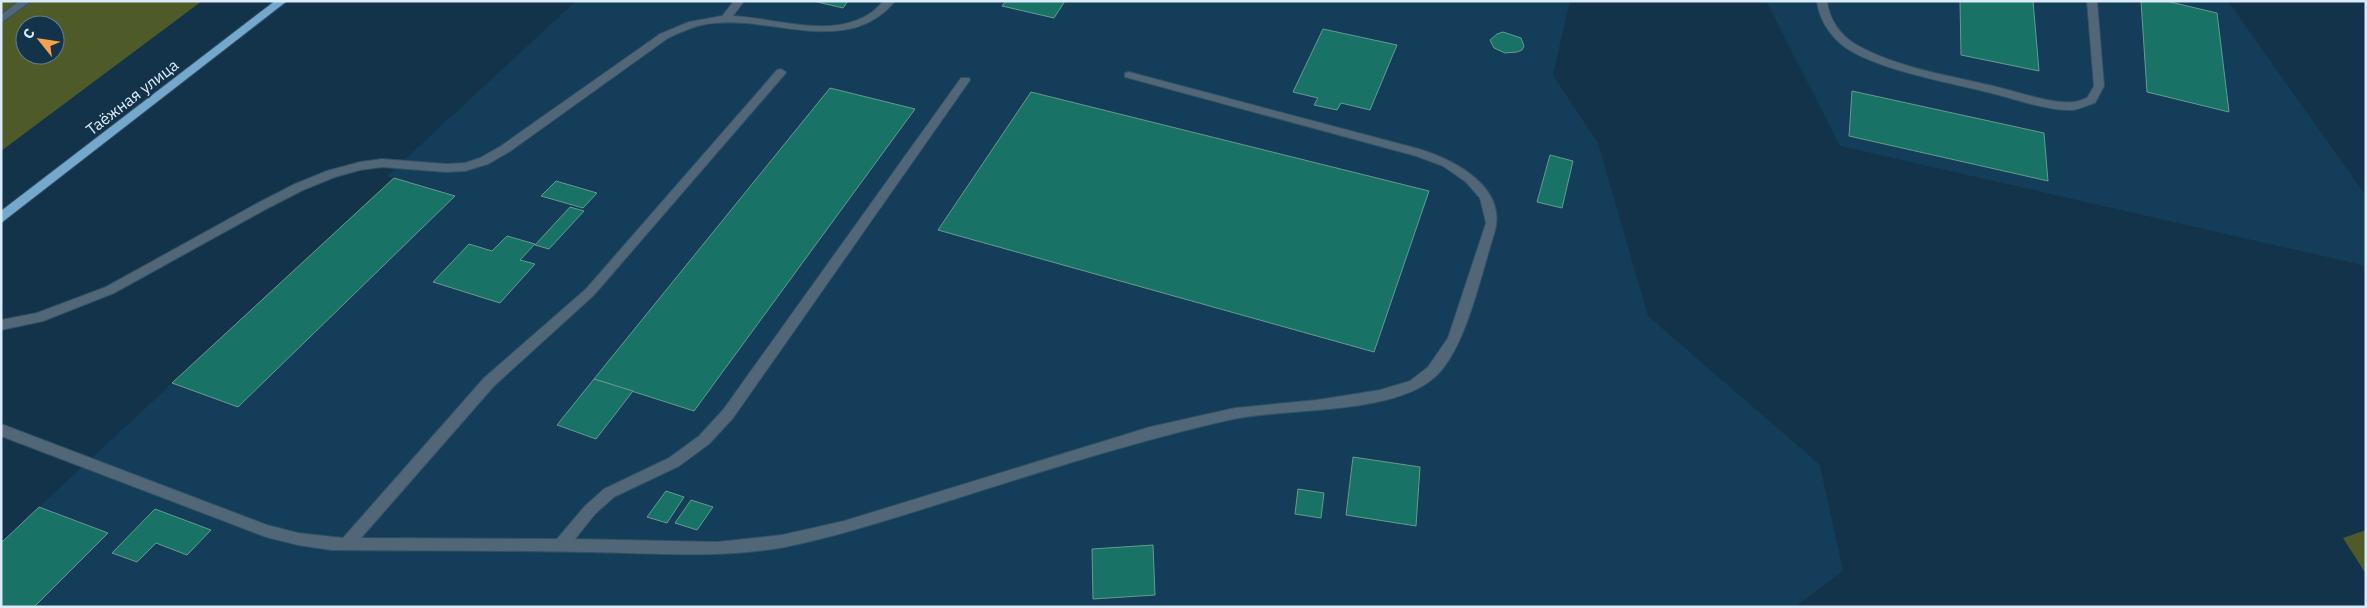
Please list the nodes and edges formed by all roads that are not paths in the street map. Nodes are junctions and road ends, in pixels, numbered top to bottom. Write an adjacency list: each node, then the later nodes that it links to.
1 (26, 1): 8 (lane)
2 (282, 1): 12 (highway, Таёжная улица)
3 (739, 1): 7 (lane)
4 (890, 1): 7 (lane)
5 (1822, 1): 6 (lane)
6 (2092, 1)
7 (725, 19): 13 (lane)
8 (1, 20)
9 (781, 72): 15 (lane)
10 (1129, 75): 16 (lane)
11 (964, 80): 16 (lane)
12 (1, 218)
13 (1, 325)
14 (1, 430): 15 (lane)
15 (346, 544): 16 (lane)
16 (561, 545)

